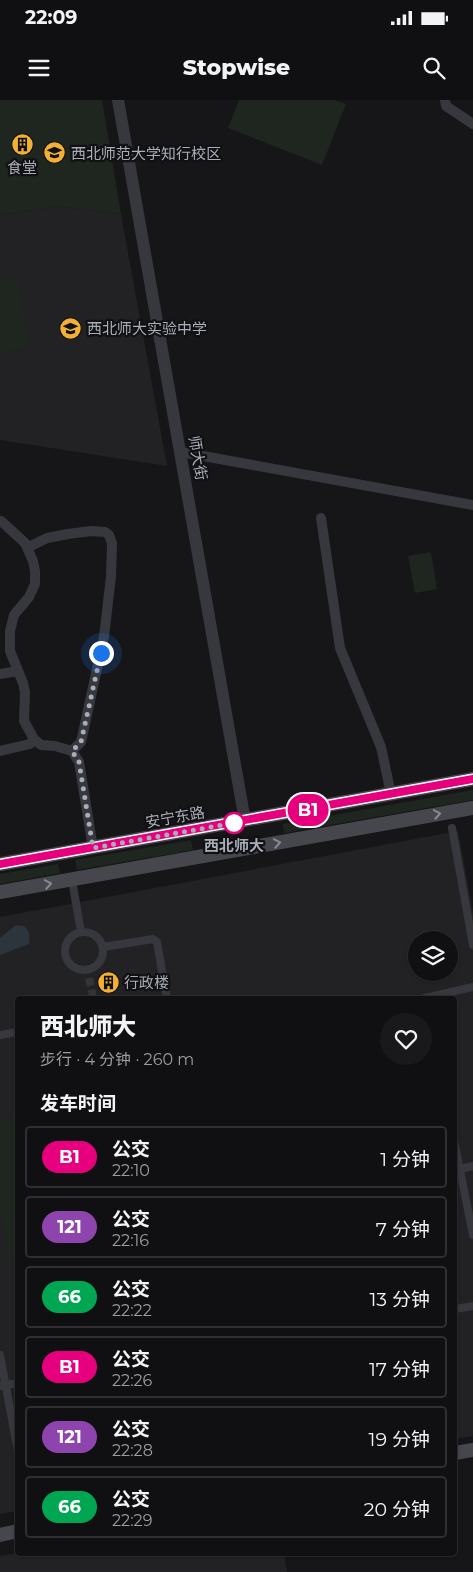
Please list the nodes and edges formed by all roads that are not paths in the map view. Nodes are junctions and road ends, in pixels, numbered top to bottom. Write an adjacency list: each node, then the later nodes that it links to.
1 (118, 100): 4 (street, 师大街)
2 (445, 100): 3 (street)
3 (473, 124)
4 (181, 452): 5 (street); 17 (street, 师大街)
5 (473, 505)
6 (321, 518): 15 (street)
7 (1, 521): 8 (street)
8 (27, 548): 9 (street); 13 (street)
9 (18, 671): 10 (street); 11 (street)
10 (0, 674)
11 (34, 739): 12 (street); 13 (street)
12 (0, 751)
13 (72, 751): 19 (street)
14 (473, 779): 15 (main road, 安宁东路)
15 (391, 794): 17 (main road, 安宁东路)
16 (473, 808): 21 (main road, one-way to 16)
17 (245, 821): 19 (main road, 安宁东路)
18 (452, 828): 24 (street)
19 (93, 848): 20 (main road, 安宁东路)
20 (0, 864)
21 (72, 880): 22 (main road, one-way to 21); 23 (street)
22 (0, 892)
23 (81, 932): 25 (street); 25 (street)
24 (473, 944)
25 (103, 948): 27 (street)
26 (473, 987): 28 (street)
27 (167, 996)
28 (436, 996)
29 (15, 1033): 30 (street)
30 (0, 1036)
31 (457, 1155): 33 (street)
32 (473, 1166): 33 (street)
33 (460, 1169): 34 (street)
34 (471, 1215): 35 (street)
35 (473, 1235)
36 (473, 1306): 37 (street)
37 (457, 1308)
38 (0, 1355): 39 (street)
39 (3, 1385): 40 (street)
40 (15, 1438)
41 (473, 1450): 42 (main road)
42 (457, 1453)
43 (15, 1532): 44 (main road)
44 (0, 1534)

